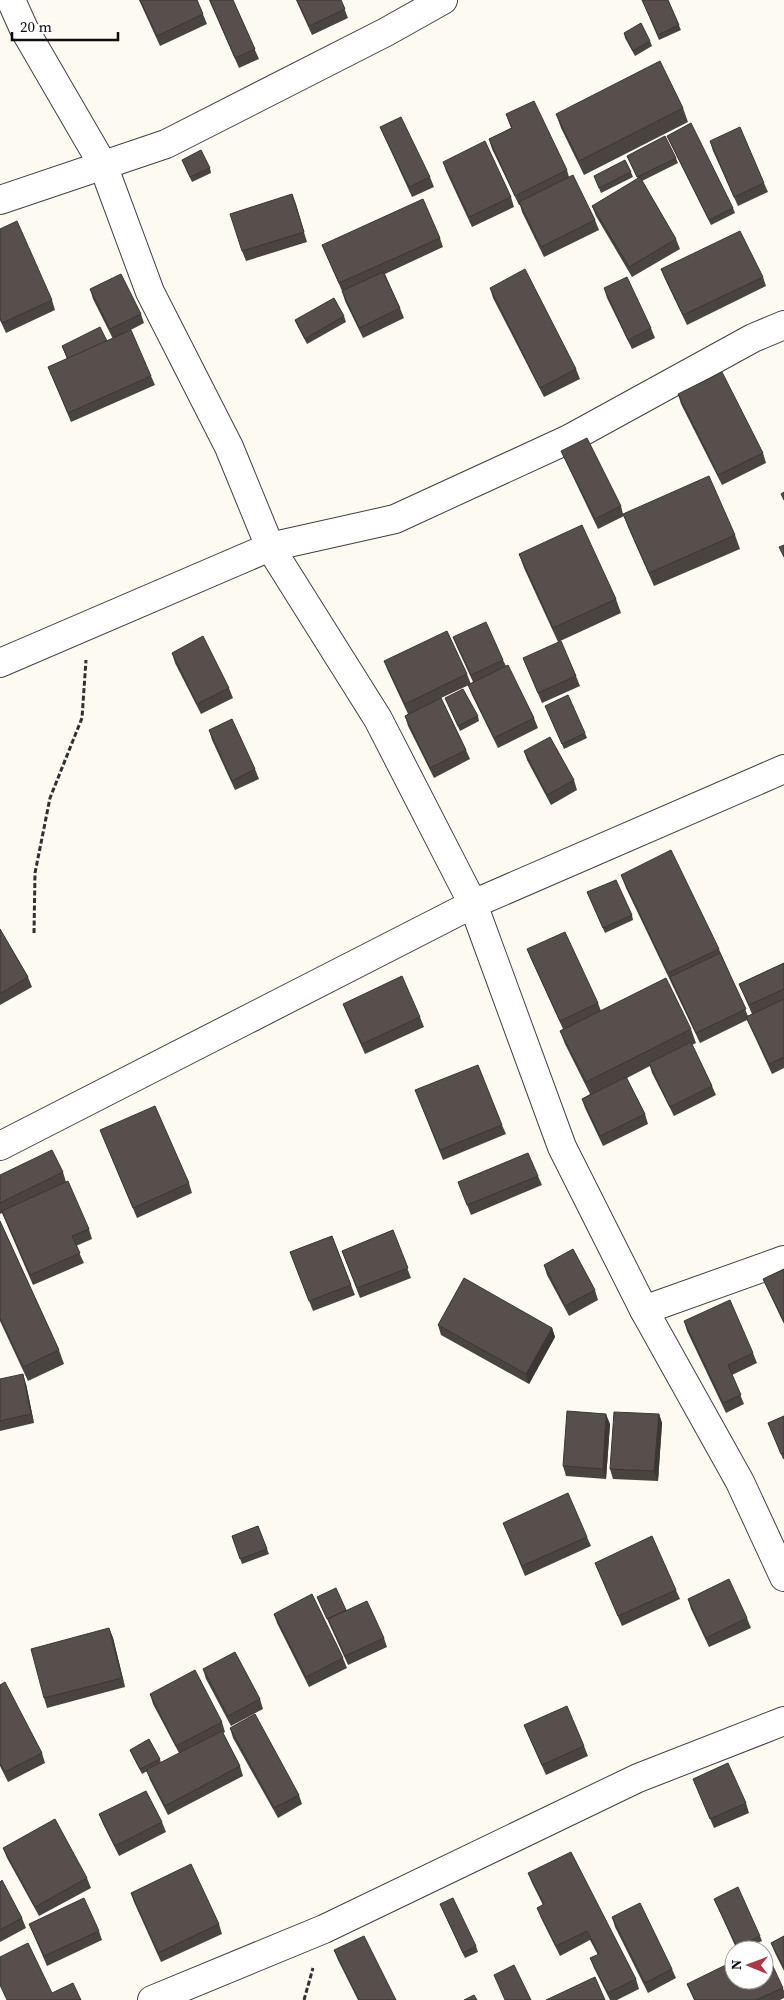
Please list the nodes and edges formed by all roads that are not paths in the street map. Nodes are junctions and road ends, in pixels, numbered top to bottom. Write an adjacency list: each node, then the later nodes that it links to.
1 (11, 0): 3 (street)
2 (443, 0): 3 (street)
3 (103, 165): 4 (street); 6 (street)
4 (0, 200)
5 (784, 325): 6 (street)
6 (270, 547): 7 (street); 9 (street)
7 (0, 663)
8 (784, 769): 9 (street)
9 (473, 904): 10 (street); 12 (street)
10 (0, 1146)
11 (784, 1260): 12 (street)
12 (644, 1310): 13 (street)
13 (784, 1577)
14 (784, 1721): 15 (street)
15 (152, 2000)

